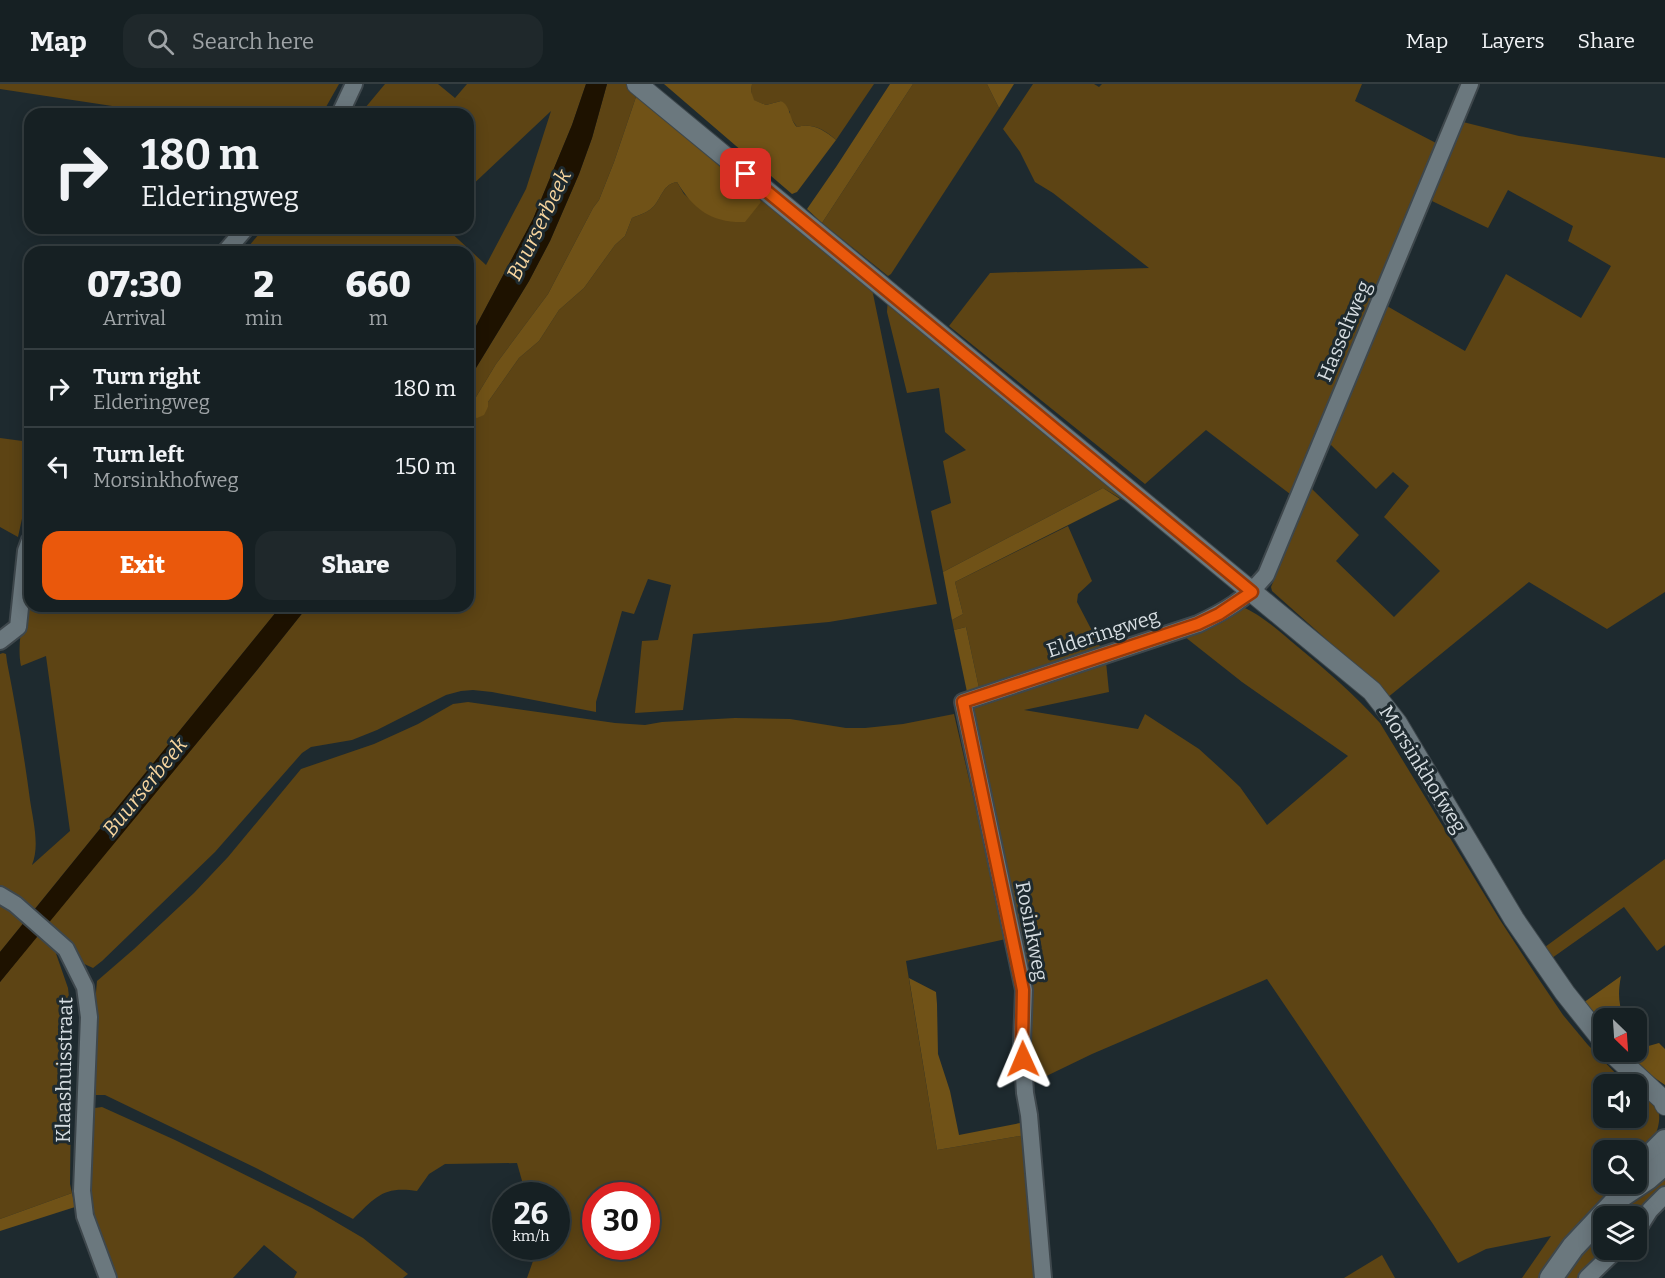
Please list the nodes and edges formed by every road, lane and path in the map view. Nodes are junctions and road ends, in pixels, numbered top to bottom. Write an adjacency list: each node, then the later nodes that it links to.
1 (354, 84): 4 (street)
2 (637, 84): 8 (street, Morsinkhofweg)
3 (1470, 84): 8 (street, Hasseltweg)
4 (343, 108)
5 (241, 234): 6 (street)
6 (230, 246)
7 (24, 571): 9 (street)
8 (1252, 592): 10 (street, Elderingweg); 12 (street, Morsinkhofweg)
9 (0, 641)
10 (963, 702): 25 (street, Rosinkweg)
11 (0, 895): 24 (street, Klaashuisstraat)
12 (1593, 1028)
13 (1622, 1062): 14 (street)
14 (1664, 1102)
15 (1665, 1141): 16 (main road)
16 (1647, 1159)
17 (1665, 1163): 18 (main road)
18 (1647, 1178)
19 (1620, 1194): 26 (main road)
20 (1665, 1195): 21 (street)
21 (1647, 1215)
22 (1608, 1260): 23 (street)
23 (1595, 1275)
24 (108, 1278)
25 (1043, 1278)
26 (1551, 1278)

